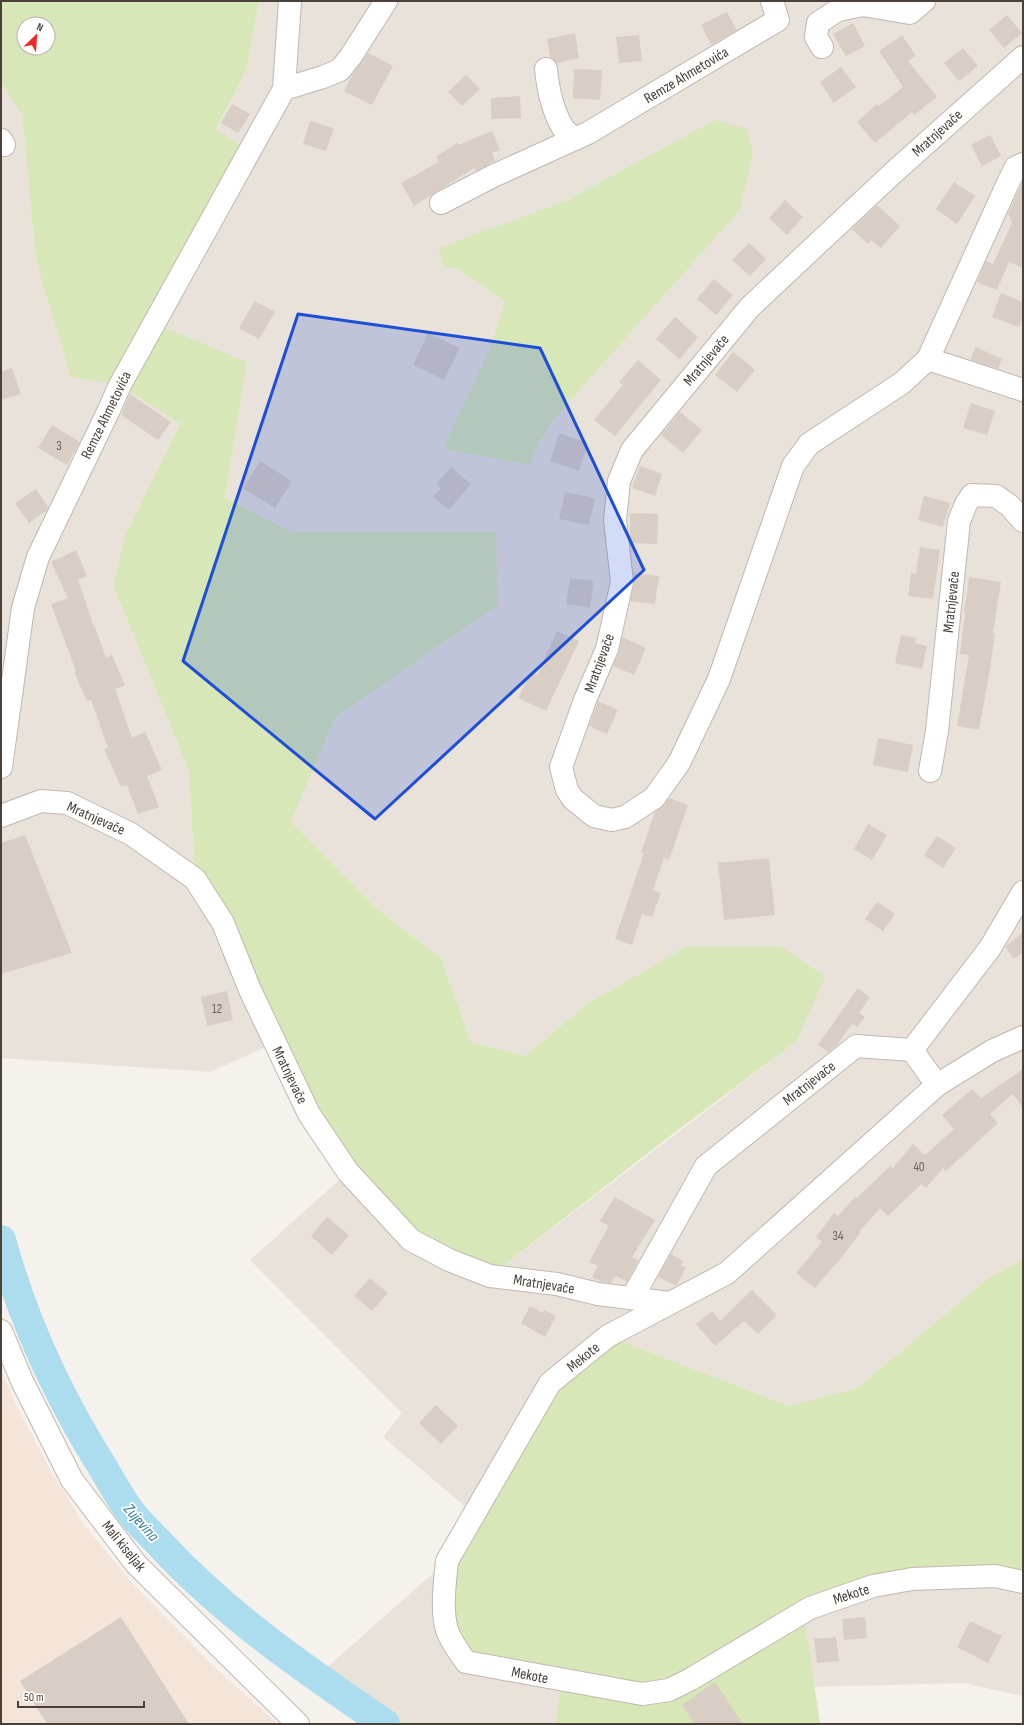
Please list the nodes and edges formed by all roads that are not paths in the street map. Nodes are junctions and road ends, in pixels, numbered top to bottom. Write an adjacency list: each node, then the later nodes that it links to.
1 (290, 1): 8 (street, Remze Ahmetovića)
2 (386, 1): 8 (street)
3 (772, 1): 9 (street, Remze Ahmetovića)
4 (924, 1): 5 (street)
5 (822, 48)
6 (1023, 57): 12 (street, Mratnjevače)
7 (546, 69): 9 (street)
8 (284, 89): 15 (street, Remze Ahmetovića)
9 (575, 138): 11 (street, Remze Ahmetovića)
10 (1023, 164): 12 (street, Mratnjevače)
11 (441, 203)
12 (928, 359): 13 (street)
13 (1023, 390)
14 (1023, 521): 16 (street, Mratnjevače)
15 (1, 767)
16 (930, 771)
17 (1, 816): 22 (street, Mratnjevače)
18 (1023, 892): 20 (street)
19 (1023, 1037): 21 (street)
20 (912, 1050): 21 (street); 22 (street, Mratnjevače)
21 (937, 1086): 23 (street)
22 (632, 1298): 23 (street, Mratnjevače)
23 (669, 1304): 25 (street, Mekote)
24 (1, 1331): 26 (street, Mali kiseljak)
25 (1023, 1582)
26 (298, 1724)

